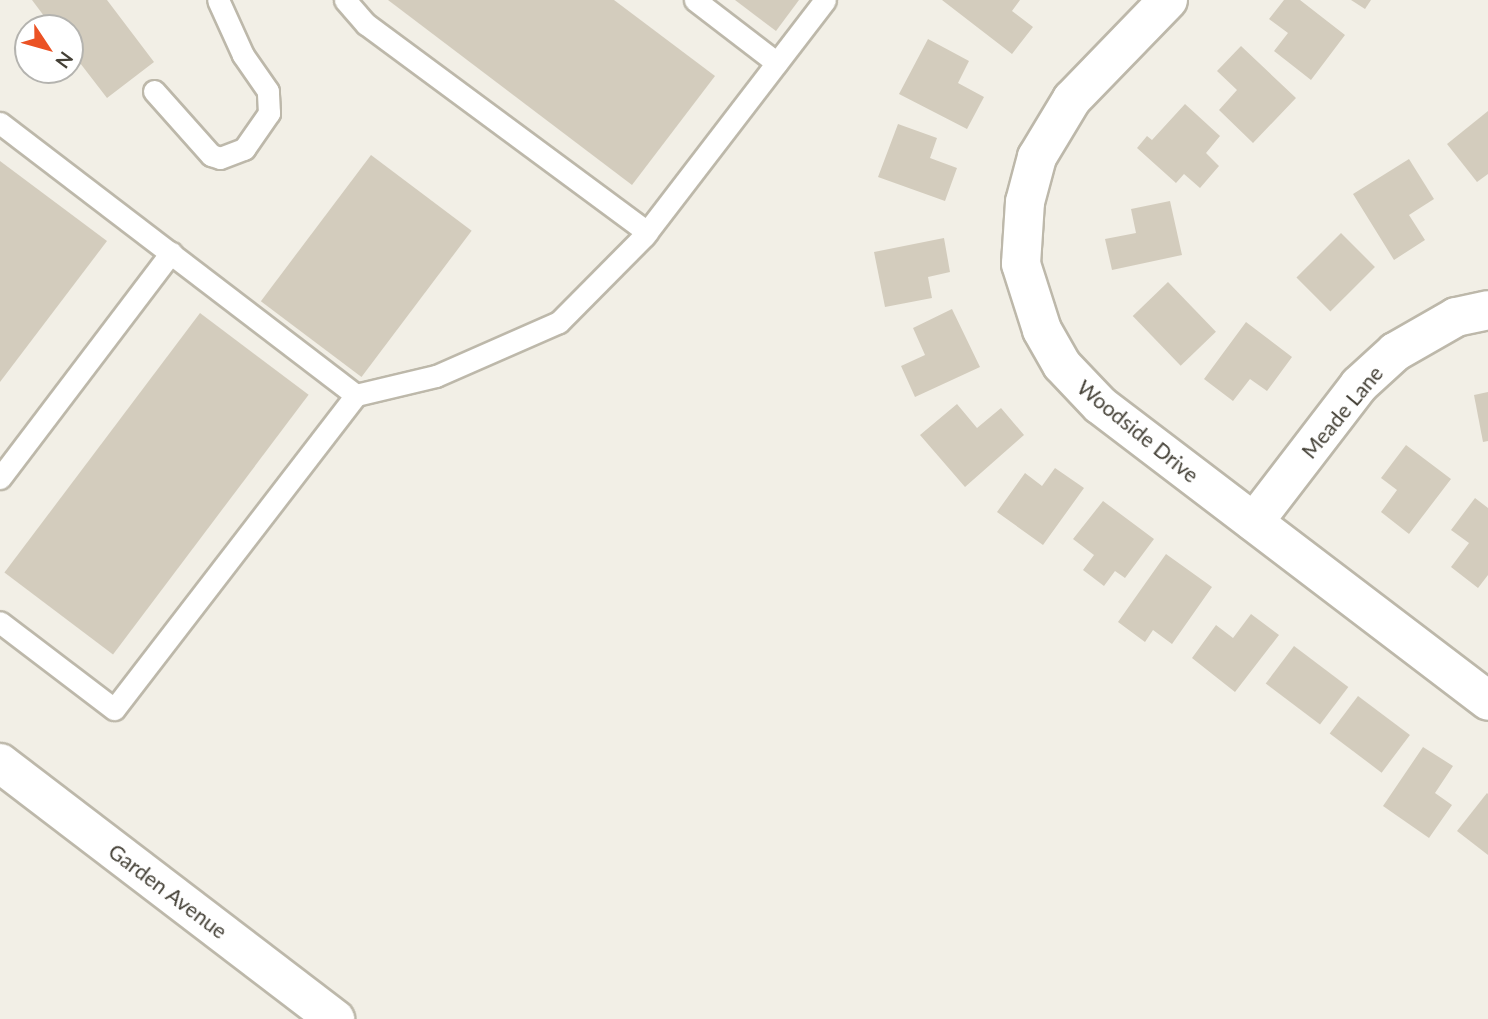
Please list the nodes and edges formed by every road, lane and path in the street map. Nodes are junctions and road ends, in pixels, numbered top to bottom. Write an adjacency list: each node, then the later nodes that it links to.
1 (218, 0): 7 (lane)
2 (345, 0): 9 (lane)
3 (695, 0): 6 (lane)
4 (825, 0): 6 (lane)
5 (1168, 0): 14 (street, Woodside Drive)
6 (777, 63): 9 (lane)
7 (154, 91)
8 (0, 123): 10 (lane)
9 (647, 232): 12 (lane)
10 (171, 253): 12 (lane); 13 (lane)
11 (1488, 310): 14 (street, Meade Lane)
12 (356, 394): 15 (lane)
13 (0, 478)
14 (1254, 522): 16 (street, Woodside Drive)
15 (0, 622)
16 (1488, 701)
17 (0, 763): 18 (street, Garden Avenue)
18 (335, 1019)

